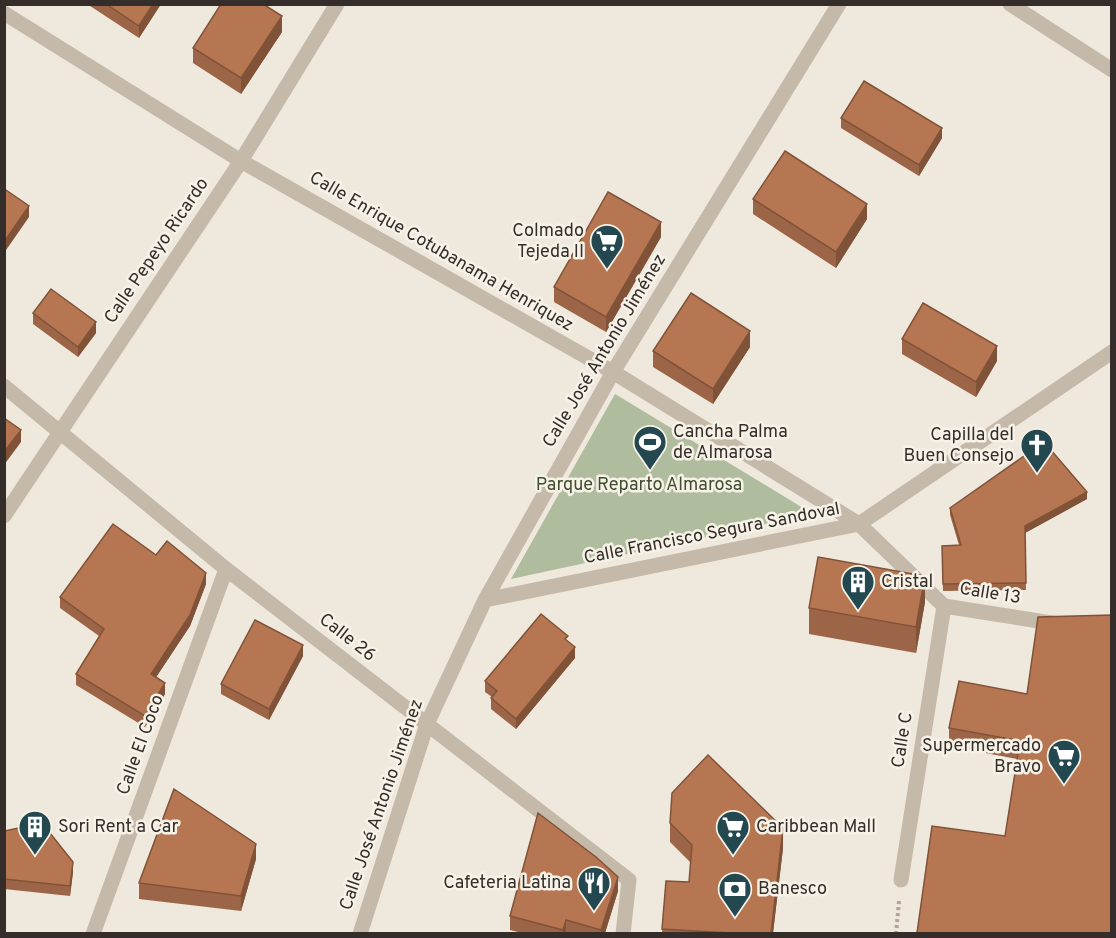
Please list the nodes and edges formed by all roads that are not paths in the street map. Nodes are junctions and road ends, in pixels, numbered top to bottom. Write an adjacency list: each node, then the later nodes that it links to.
1 (337, 4): 6 (street, Calle Pepeyo Ricardo)
2 (839, 4): 8 (street, Calle José Antonio Jiménez)
3 (1010, 4): 5 (street)
4 (4, 13): 6 (street, Calle Enrique Cotubanama Henriquez)
5 (1112, 70)
6 (241, 161): 8 (street, Calle Enrique Cotubanama Henriquez); 10 (street, Calle Pepeyo Ricardo)
7 (1112, 352): 12 (street, Calle Francisco Segura Sandoval)
8 (613, 372): 12 (street, Calle Enrique Cotubanama Henriquez); 14 (street, Calle José Antonio Jiménez)
9 (4, 386): 10 (street, Calle 26)
10 (60, 432): 11 (street, Calle Pepeyo Ricardo); 13 (street, Calle 26)
11 (4, 516)
12 (859, 524): 14 (street, Calle Francisco Segura Sandoval); 15 (street, Calle 13)
13 (226, 569): 17 (street, Calle 26); 19 (street, Calle El Coco)
14 (484, 600): 17 (street, Calle José Antonio Jiménez)
15 (944, 606): 16 (street, Calle 13); 18 (street, Calle C)
16 (1076, 622)
17 (427, 724): 20 (street, Calle José Antonio Jiménez); 21 (street, Calle 26)
18 (901, 879)
19 (93, 933)
20 (360, 933)
21 (623, 933)

